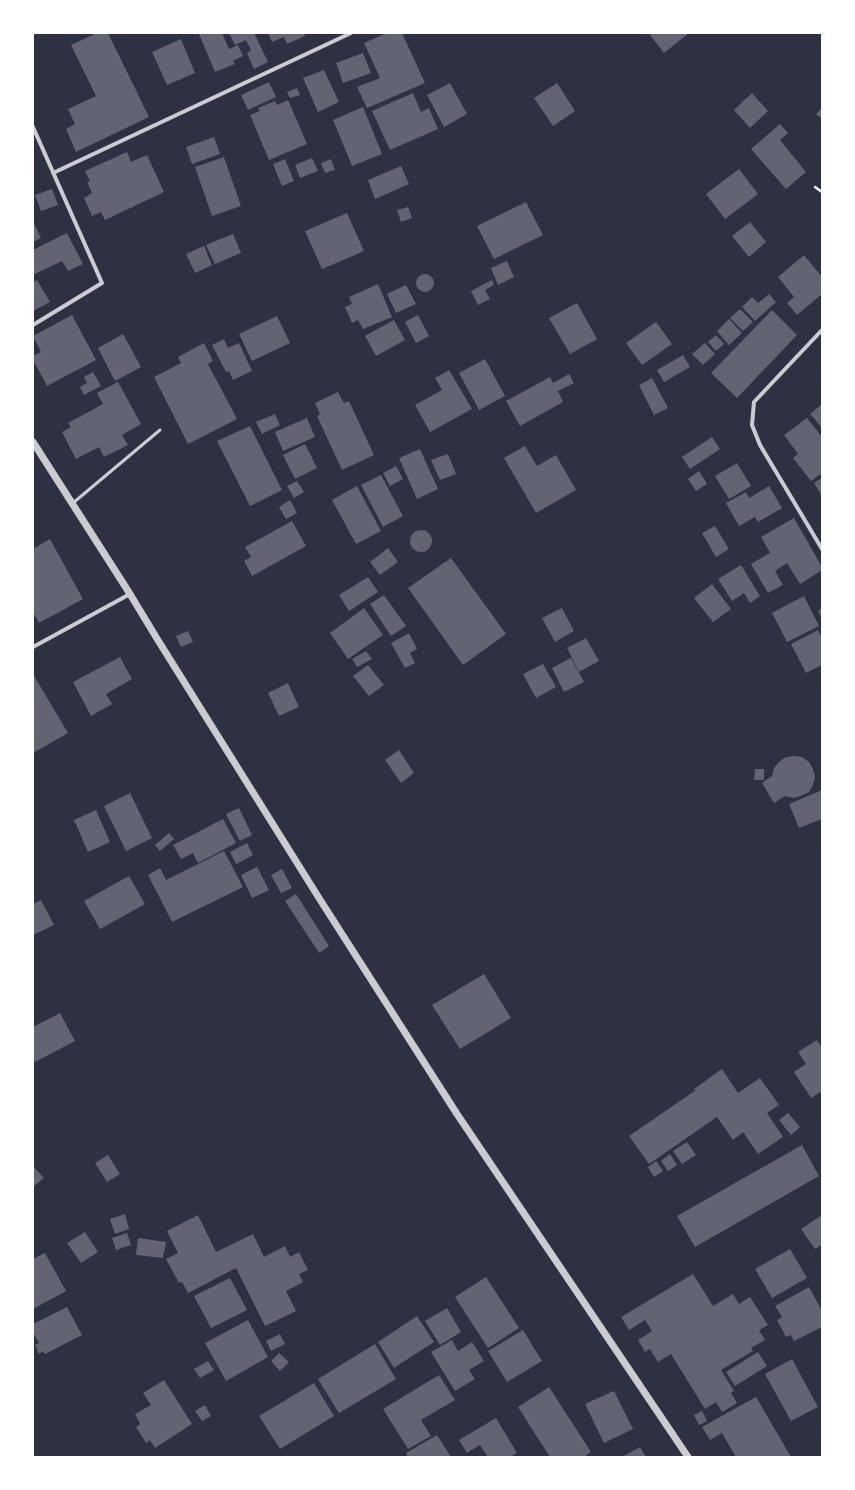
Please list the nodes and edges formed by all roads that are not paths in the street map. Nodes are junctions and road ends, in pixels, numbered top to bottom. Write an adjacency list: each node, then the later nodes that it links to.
1 (351, 33): 3 (street)
2 (33, 126): 3 (street)
3 (53, 173): 4 (street)
4 (33, 325)
5 (822, 330): 9 (street)
6 (160, 430): 8 (lane)
7 (33, 442): 8 (street)
8 (73, 503): 10 (street)
9 (822, 549)
10 (130, 594): 11 (street); 12 (street)
11 (33, 647)
12 (688, 1457)

